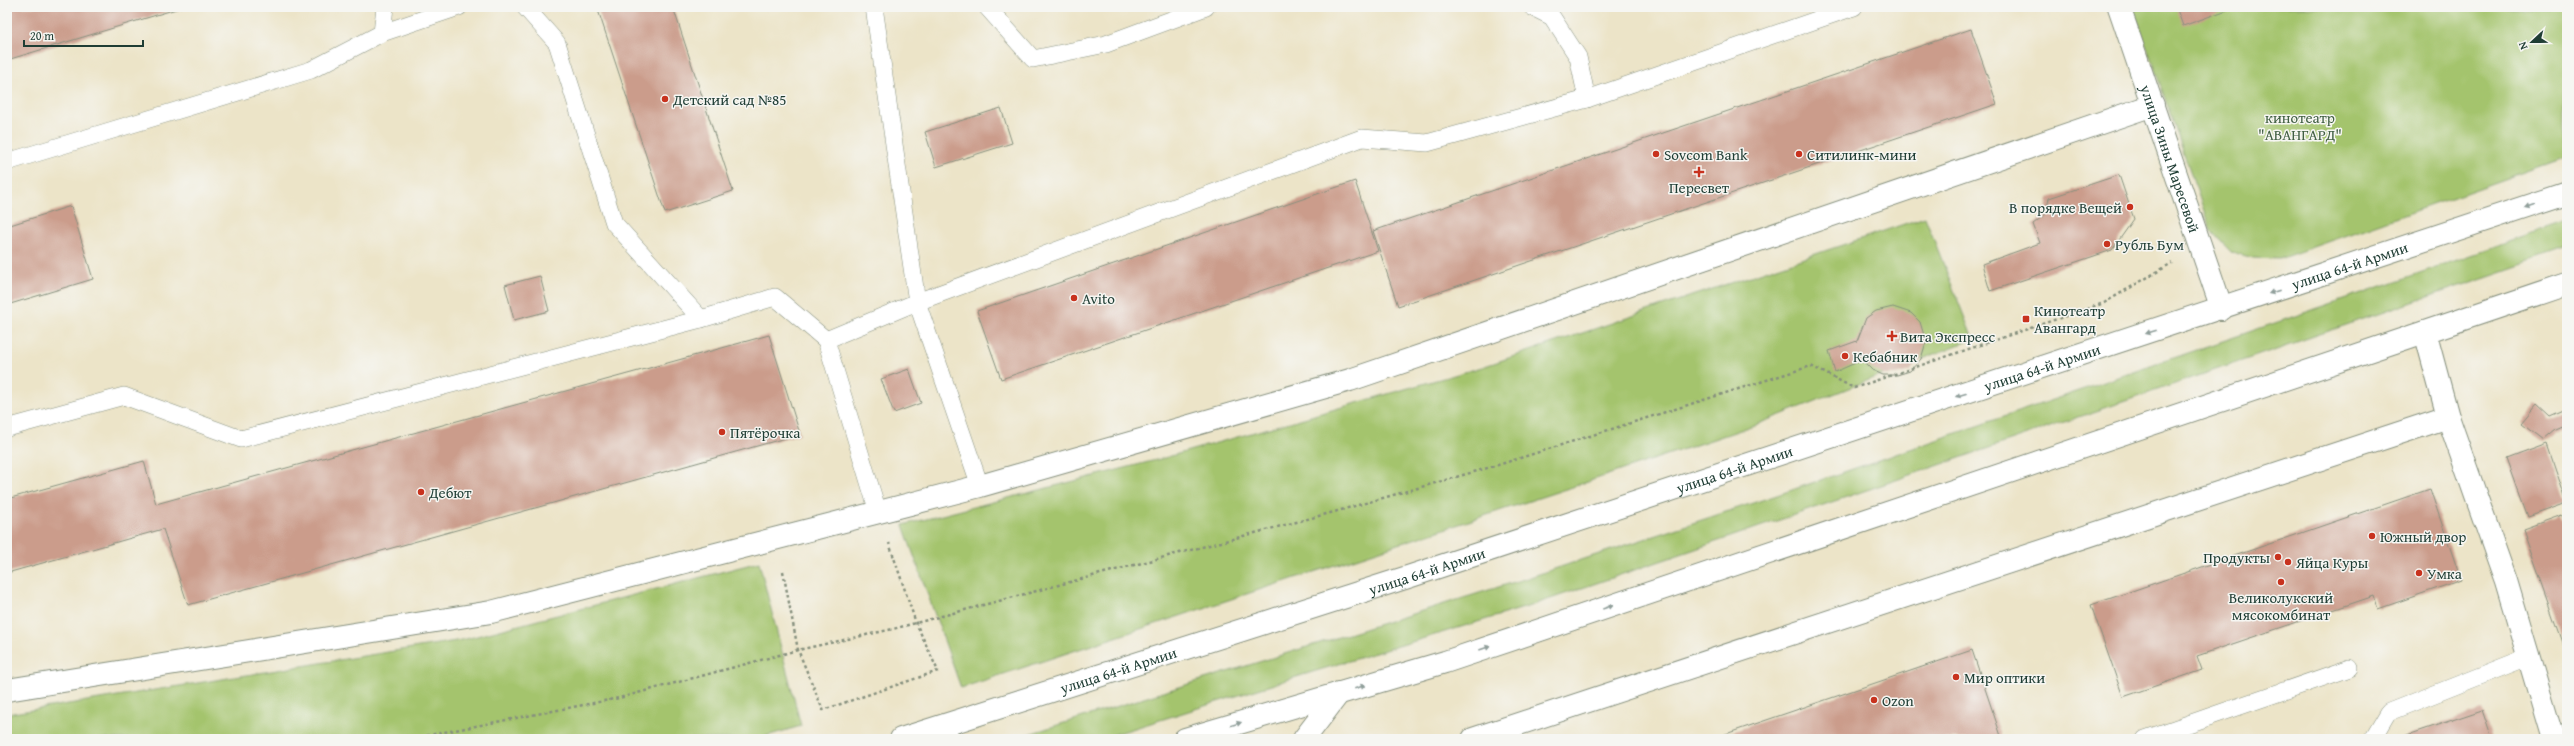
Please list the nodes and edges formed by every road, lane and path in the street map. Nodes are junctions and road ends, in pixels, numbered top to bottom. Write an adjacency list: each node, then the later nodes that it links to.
1 (385, 7): 10 (lane)
2 (459, 7): 10 (lane)
3 (525, 7): 19 (lane)
4 (874, 7): 17 (lane)
5 (987, 7): 6 (lane)
6 (1206, 7)
7 (1532, 7): 11 (lane)
8 (1854, 7): 11 (lane)
9 (2119, 7): 12 (main road, улица Зины Маресевой)
10 (382, 33): 13 (lane)
11 (1587, 99): 17 (lane)
12 (2153, 105): 18 (main road, улица Зины Маресевой); 24 (main road)
13 (7, 162)
14 (2567, 193): 18 (main road, улица 64-й Армии, one-way to 18)
15 (2170, 256): 27 (path)
16 (2567, 284): 20 (main road)
17 (917, 302): 21 (lane); 24 (lane)
18 (2222, 309): 34 (main road, улица 64-й Армии, one-way to 34)
19 (701, 319): 21 (lane); 23 (lane)
20 (2425, 332): 22 (main road); 32 (main road, one-way to 20)
21 (826, 340): 25 (lane)
22 (2448, 417): 29 (main road); 37 (main road)
23 (7, 428)
24 (980, 486): 25 (main road)
25 (878, 512): 26 (main road); 27 (path)
26 (777, 539): 28 (path); 31 (main road)
27 (916, 623): 28 (path); 28 (path)
28 (798, 650): 33 (path)
29 (2528, 657): 39 (lane); 40 (main road)
30 (2350, 668): 38 (lane)
31 (7, 690)
32 (1339, 693): 35 (main road, one-way to 32); 36 (main road)
33 (409, 739)
34 (900, 739)
35 (1185, 739)
36 (1304, 739)
37 (1473, 739)
38 (2145, 739)
39 (2373, 739)
40 (2553, 739)

